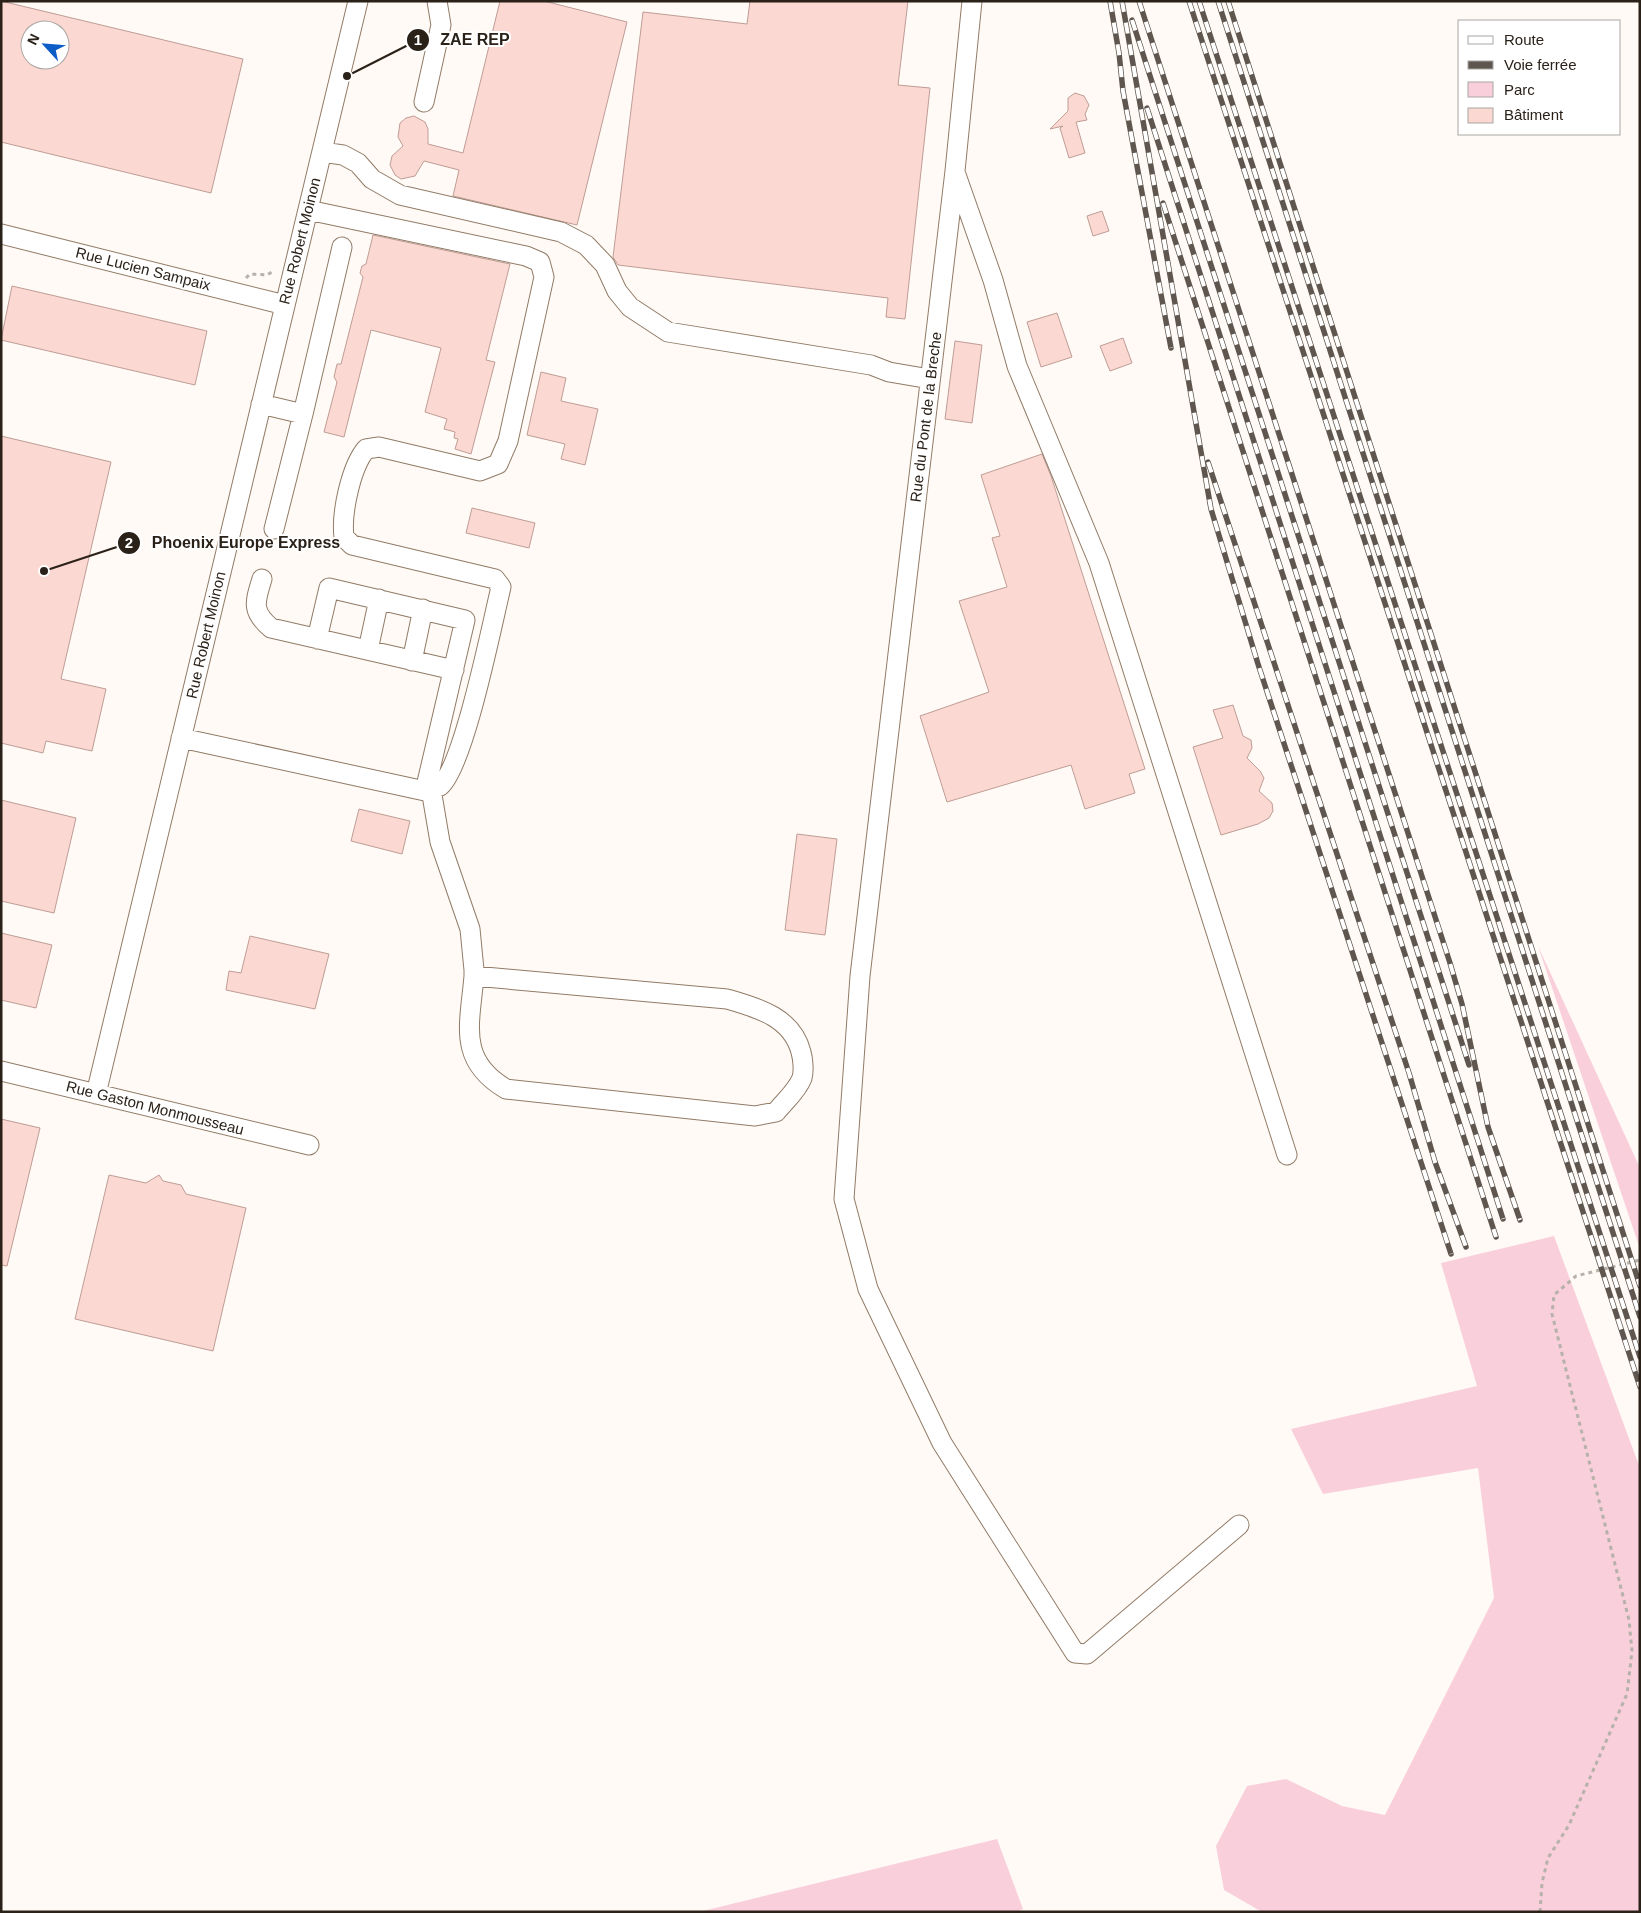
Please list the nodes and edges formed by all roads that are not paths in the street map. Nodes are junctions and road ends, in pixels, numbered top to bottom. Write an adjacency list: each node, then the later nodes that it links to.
1 (358, 1): 5 (street, Rue Robert Moinon)
2 (437, 1): 4 (street)
3 (972, 1): 6 (street, Rue du Pont de la Breche)
4 (424, 102)
5 (322, 152): 7 (street, Rue Robert Moinon); 11 (street)
6 (954, 171): 11 (street, Rue du Pont de la Breche); 28 (street)
7 (308, 210): 10 (street, Rue Robert Moinon); 23 (street)
8 (1, 234): 10 (street, Rue Lucien Sampaix)
9 (342, 248): 13 (street)
10 (285, 305): 12 (street, Rue Robert Moinon)
11 (930, 379): 29 (street, Rue du Pont de la Breche)
12 (261, 404): 13 (street); 22 (street, Rue Robert Moinon)
13 (303, 414): 14 (street)
14 (274, 529)
15 (262, 579): 18 (street)
16 (380, 599): 17 (street); 18 (street); 19 (street)
17 (423, 609): 20 (street); 21 (street)
18 (317, 639): 19 (street)
19 (368, 650): 20 (street)
20 (412, 660): 21 (street)
21 (454, 670): 23 (street)
22 (181, 738): 23 (street); 26 (street, Rue Robert Moinon)
23 (428, 790): 24 (street)
24 (474, 976): 24 (street)
25 (1, 1071): 26 (street, Rue Gaston Monmousseau)
26 (96, 1094): 27 (street, Rue Gaston Monmousseau)
27 (309, 1145)
28 (1287, 1155)
29 (1239, 1525)

